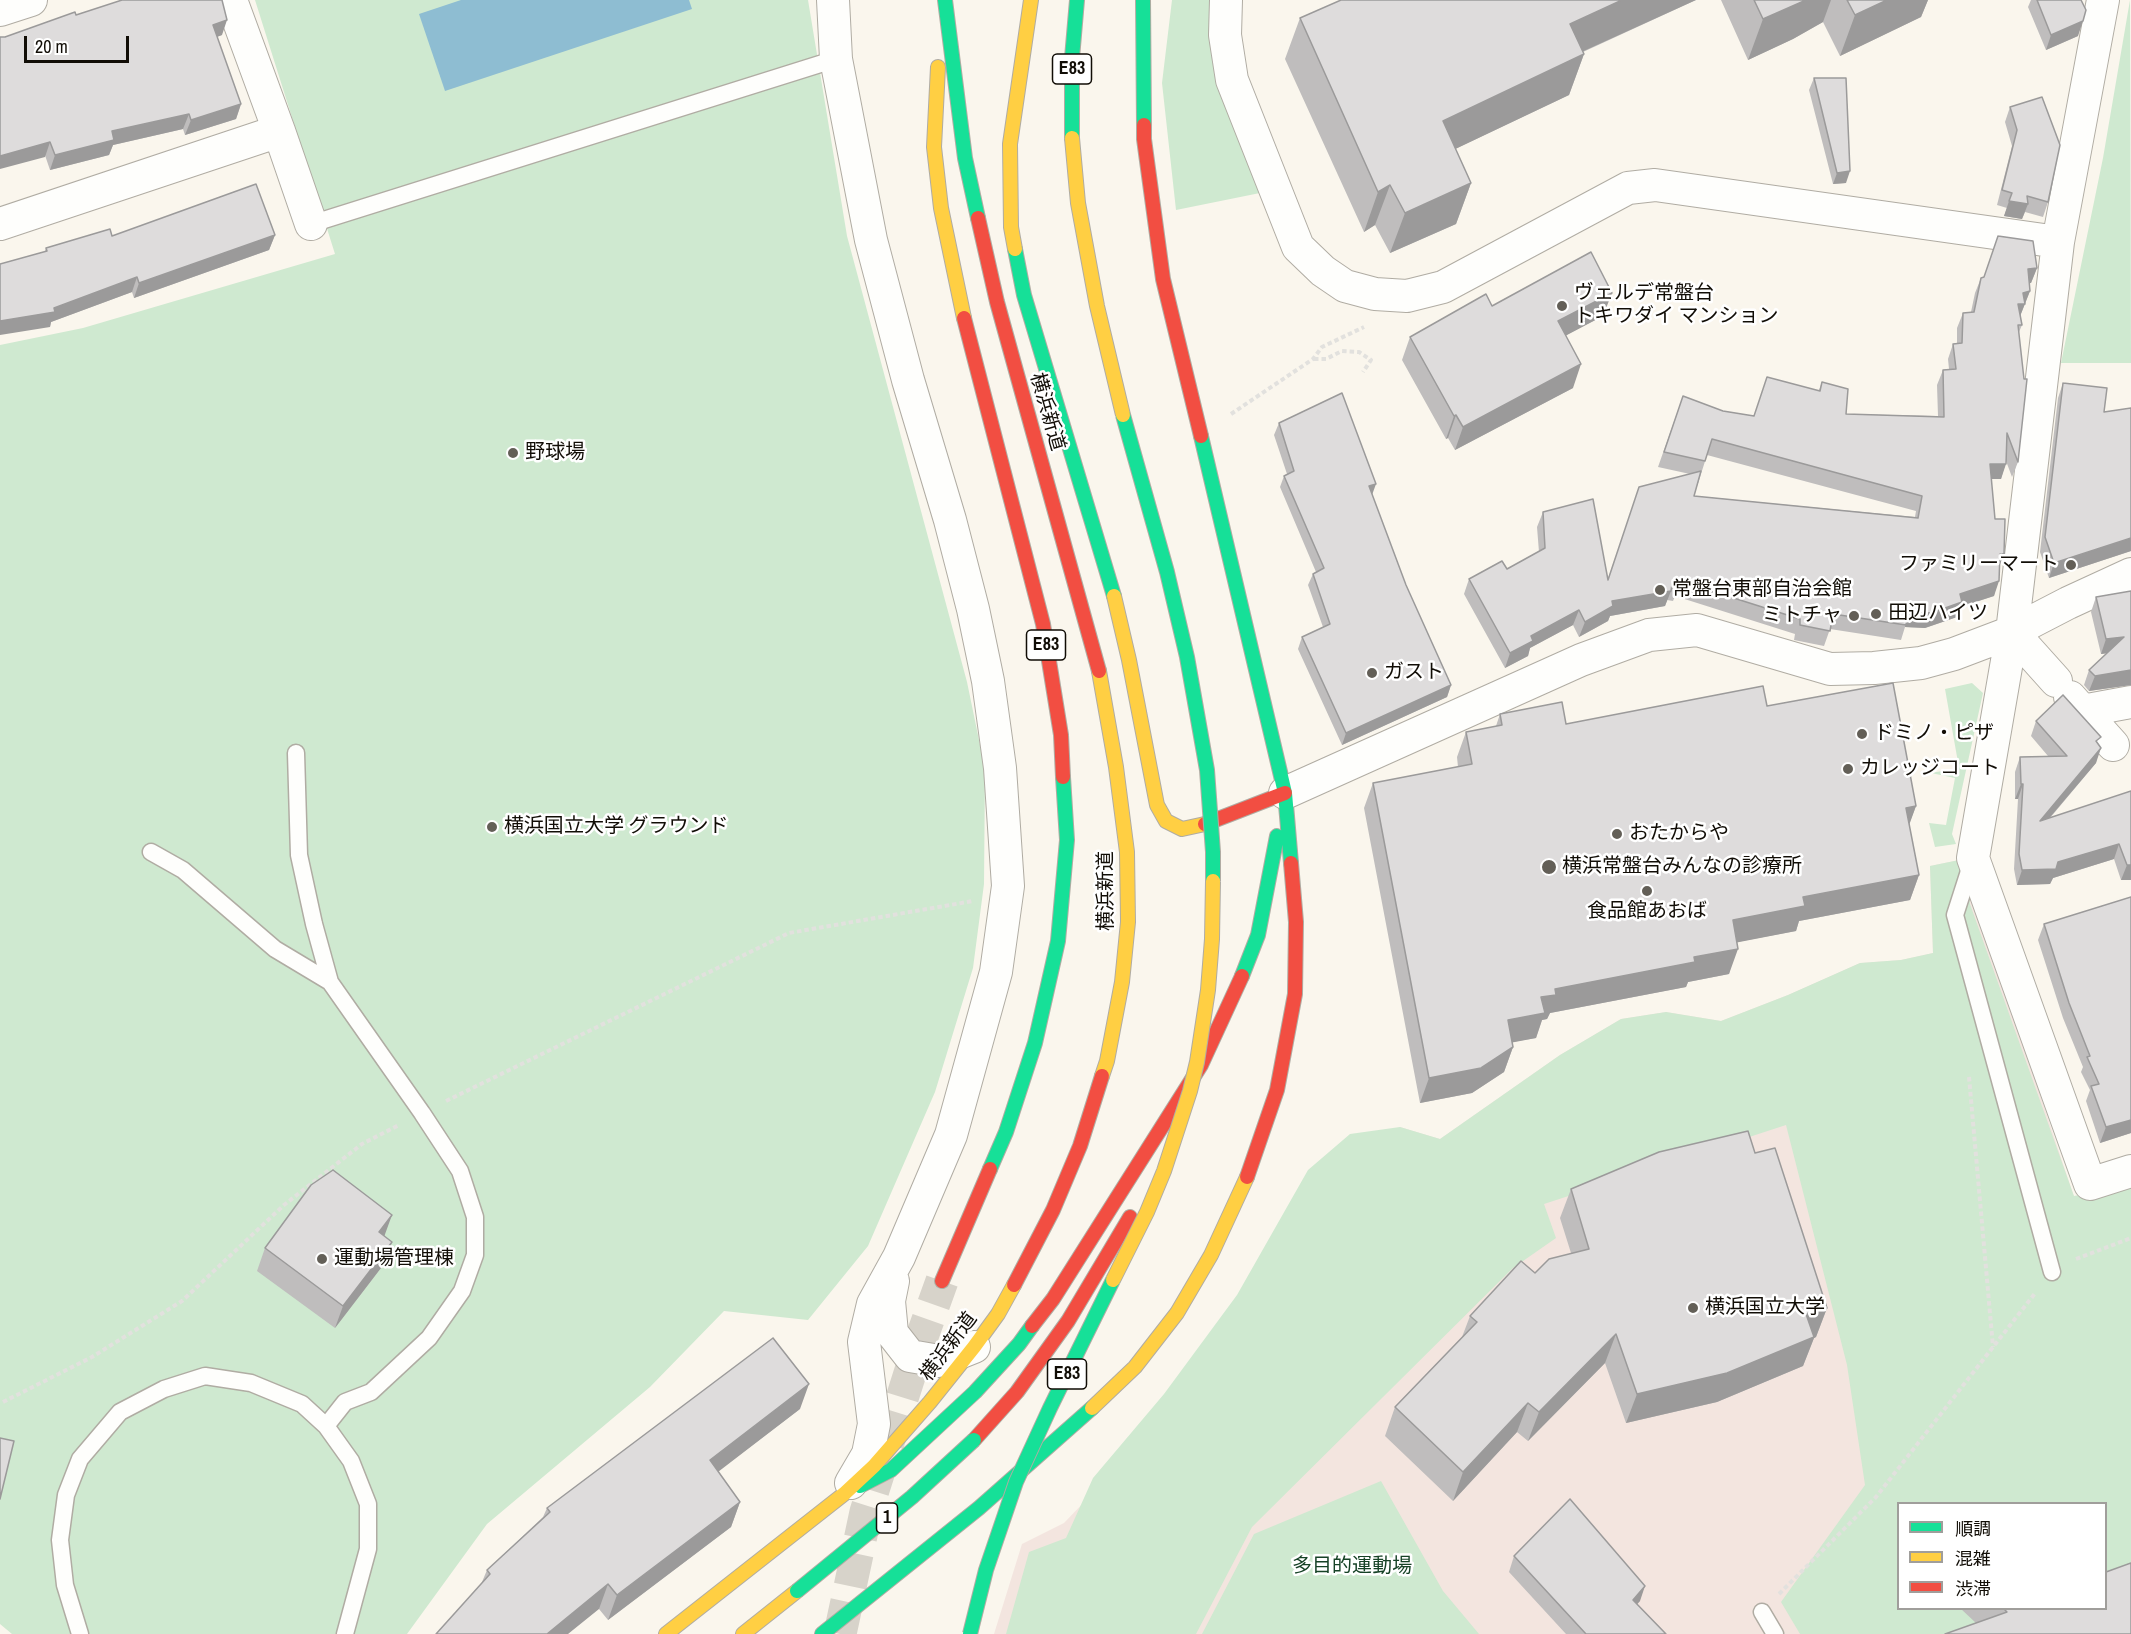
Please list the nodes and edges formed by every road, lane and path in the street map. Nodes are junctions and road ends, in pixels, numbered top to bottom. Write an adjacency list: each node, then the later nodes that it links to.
1 (31, 0): 10 (street)
2 (231, 0): 12 (street)
3 (833, 0): 11 (street)
4 (943, 0): 39 (main road, E83); 40 (main road, 横浜新道 / E83)
5 (1031, 0): 26 (main road)
6 (1077, 0): 33 (main road, E83, bridge)
7 (1143, 0): 26 (main road)
8 (1226, 0): 15 (street)
9 (2103, 0): 15 (street)
10 (0, 10)
11 (836, 58): 14 (lane); 37 (street)
12 (279, 131): 13 (street); 14 (street)
13 (0, 224)
14 (311, 224)
15 (2058, 242): 21 (street)
16 (1369, 325): 17 (path)
17 (1313, 359): 18 (path); 19 (path)
18 (1363, 372)
19 (1252, 399)
20 (2131, 574): 21 (street)
21 (2012, 632): 22 (street); 26 (street); 28 (street)
22 (2070, 696): 23 (street); 24 (street)
23 (2131, 702)
24 (2113, 745)
25 (296, 753): 30 (lane)
26 (1285, 793): 46 (main road); 52 (main road)
27 (151, 852): 30 (lane)
28 (1973, 858): 34 (street); 38 (lane)
29 (977, 901): 32 (path)
30 (330, 982): 32 (lane)
31 (1968, 1067): 41 (path)
32 (422, 1113): 42 (path); 44 (lane)
33 (1181, 1120): 45 (main road, E83, bridge); 53 (main road, E83, bridge)
34 (2131, 1171)
35 (2131, 1238): 36 (path)
36 (2088, 1253)
37 (899, 1257): 40 (street); 46 (street)
38 (2052, 1272): 41 (path)
39 (942, 1281)
40 (974, 1347): 43 (main road, 横浜新道 / E83)
41 (1993, 1348): 47 (path)
42 (3, 1402)
43 (930, 1402): 46 (main road, 横浜新道 / 1)
44 (326, 1426): 48 (lane); 49 (lane)
45 (974, 1440): 51 (main road, 1, bridge)
46 (844, 1494): 50 (main road, 横浜新道 / 1)
47 (1762, 1612): 54 (lane)
48 (81, 1634)
49 (345, 1634)
50 (666, 1634)
51 (743, 1634)
52 (822, 1634)
53 (970, 1634)
54 (1775, 1634)

